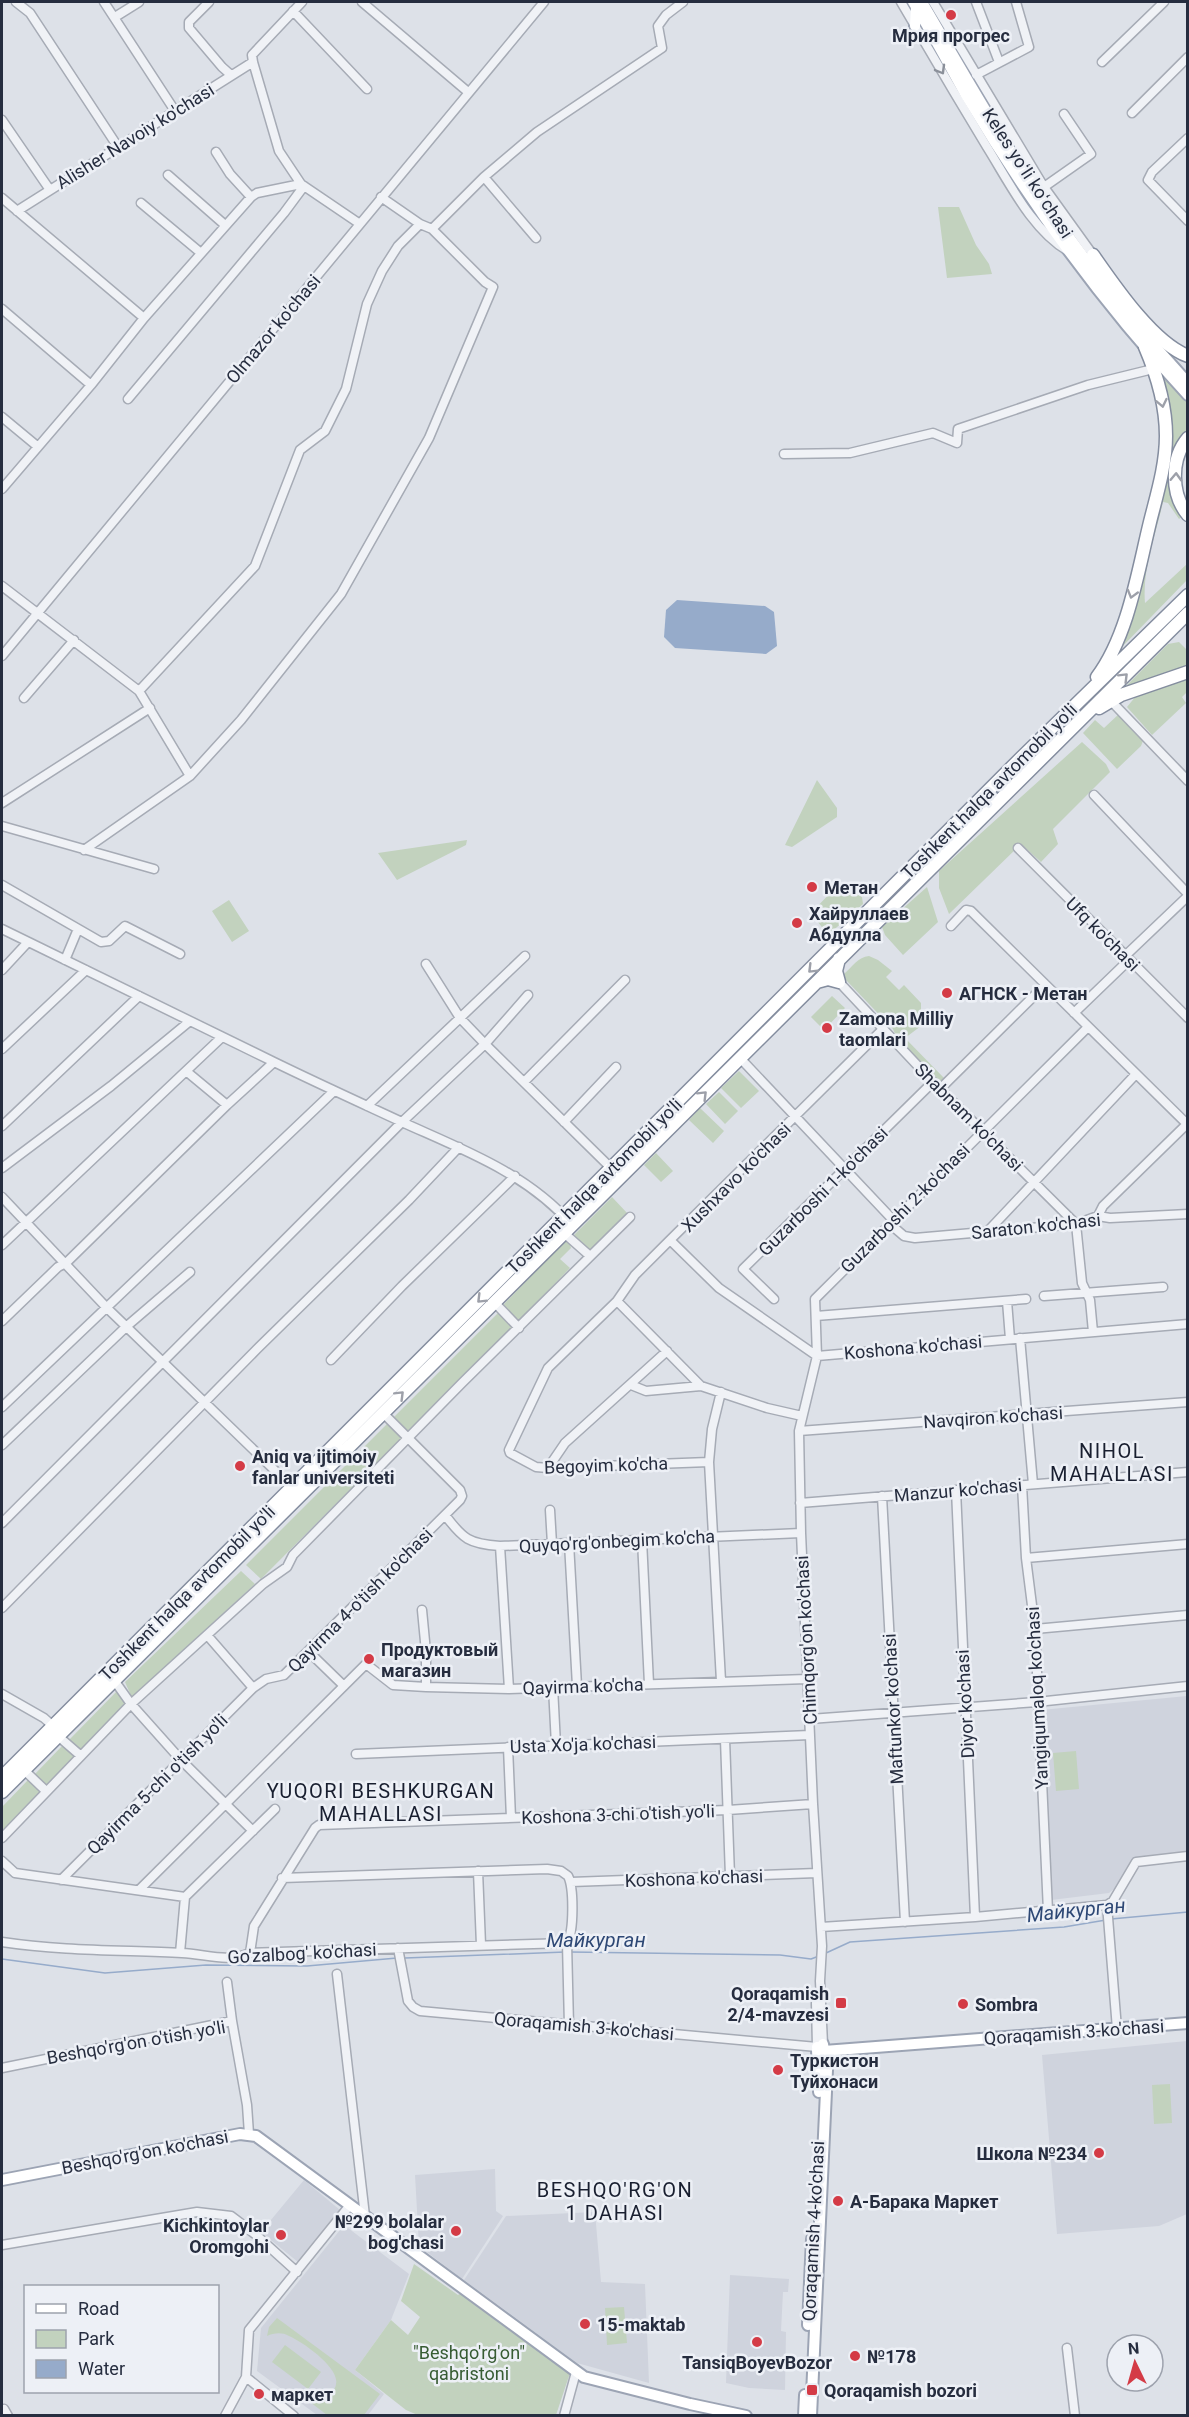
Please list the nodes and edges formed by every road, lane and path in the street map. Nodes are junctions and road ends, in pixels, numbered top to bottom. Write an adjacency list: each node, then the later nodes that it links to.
1 (16, 2): 31 (street)
2 (104, 2): 16 (street)
3 (139, 2): 16 (street)
4 (209, 2): 22 (street)
5 (302, 2): 15 (street, Alisher Navoiy ko'chasi)
6 (362, 2): 25 (street)
7 (683, 2): 34 (street)
8 (901, 2): 17 (street, Keles yoʻli koʻchasi)
9 (933, 2): 23 (street, Keles yoʻli koʻchasi)
10 (976, 2): 20 (street)
11 (1016, 2): 20 (street)
12 (1164, 2): 21 (street)
13 (539, 3): 25 (street, Olmazor ko'chasi)
14 (917, 3): 17 (main road); 49 (main road, Keles yoʻli koʻchasi); 52 (main road, Keles yoʻli koʻchasi)
15 (293, 11): 19 (street, Alisher Navoiy ko'chasi); 24 (street)
16 (115, 17): 26 (street)
17 (915, 26): 49 (street, Keles yoʻli koʻchasi, one-way to 49)
18 (1188, 57): 27 (street)
19 (253, 59): 22 (street, Alisher Navoiy ko'chasi); 35 (street)
20 (999, 62): 23 (street)
21 (1102, 62)
22 (231, 75): 26 (street, Alisher Navoiy ko'chasi)
23 (976, 75): 36 (street, Keles yoʻli koʻchasi)
24 (367, 89)
25 (468, 92): 39 (street, Olmazor ko'chasi)
26 (175, 111): 31 (street, Alisher Navoiy ko'chasi)
27 (1132, 113)
28 (1064, 114): 36 (street)
29 (2, 120): 37 (street)
30 (1188, 138): 43 (street)
31 (118, 147): 37 (street, Alisher Navoiy ko'chasi)
32 (216, 152): 38 (street)
33 (168, 176): 46 (street)
34 (484, 177): 47 (street); 48 (street)
35 (302, 185): 38 (street); 44 (street); 61 (street)
36 (1044, 187): 51 (street, Keles yoʻli koʻchasi)
37 (50, 190): 42 (street, Alisher Navoiy ko'chasi)
38 (251, 197): 46 (street)
39 (381, 197): 44 (street, Olmazor ko'chasi); 45 (street)
40 (2, 198): 42 (street)
41 (141, 202): 50 (street)
42 (17, 211): 54 (street)
43 (1187, 219)
44 (360, 224): 70 (street, Olmazor ko'chasi)
45 (420, 224): 47 (street); 75 (street)
46 (225, 225): 50 (street)
47 (432, 229): 83 (street)
48 (536, 238)
49 (1068, 251): 55 (main road, Keles yoʻli koʻchasi)
50 (201, 253): 54 (street)
51 (1093, 255): 52 (main road); 56 (highway)
52 (1096, 274): 55 (main road, Keles yoʻli koʻchasi)
53 (2, 309): 59 (street)
54 (144, 318): 59 (street)
55 (1145, 342): 57 (highway); 58 (main road); 60 (main road)
56 (1188, 356)
57 (1153, 369): 65 (street); 78 (highway, one-way to 78)
58 (1188, 383)
59 (91, 385): 64 (street)
60 (1188, 395)
61 (128, 399)
62 (2, 417): 64 (street)
63 (1188, 438): 67 (highway, one-way to 63)
64 (37, 446): 66 (street)
65 (784, 454)
66 (2, 489)
67 (1188, 515)
68 (2, 586): 70 (street)
69 (1188, 595): 78 (highway, Toshkent halqa avtomobil yo'li)
70 (37, 613): 72 (street); 73 (street, Olmazor ko'chasi)
71 (1188, 613): 80 (highway, Toshkent halqa avtomobil yo'li, one-way to 71)
72 (74, 640): 75 (street); 76 (street)
73 (2, 656)
74 (1188, 672): 77 (highway)
75 (139, 691): 79 (street)
76 (24, 698)
77 (1111, 701): 80 (highway); 84 (street)
78 (1076, 704): 81 (highway, Toshkent halqa avtomobil yo'li)
79 (150, 708): 83 (street); 86 (street)
80 (1082, 718): 82 (highway, Toshkent halqa avtomobil yo'li)
81 (1018, 761): 82 (highway); 120 (highway, Toshkent halqa avtomobil yo'li, one-way to 120)
82 (1028, 772): 100 (highway, Toshkent halqa avtomobil yo'li)
83 (190, 776): 89 (street)
84 (1188, 781)
85 (1094, 795): 92 (street)
86 (2, 804)
87 (2, 826): 89 (street)
88 (1018, 848): 99 (street, Ufq ko'chasi)
89 (84, 850): 90 (street)
90 (154, 869)
91 (2, 885): 95 (street)
92 (1188, 895): 99 (street)
93 (951, 926): 108 (street)
94 (2, 929): 96 (street)
95 (78, 929): 97 (street); 101 (street)
96 (28, 942): 101 (street); 103 (street)
97 (180, 954)
98 (525, 956): 112 (street)
99 (1127, 958): 111 (street); 113 (street, Ufq ko'chasi)
100 (839, 959): 106 (highway, Toshkent halqa avtomobil yo'li); 107 (highway)
101 (65, 960): 104 (street)
102 (426, 964): 112 (street)
103 (2, 970)
104 (86, 970): 110 (street); 119 (street)
105 (626, 980): 126 (street)
106 (817, 982): 107 (highway); 120 (highway, Toshkent halqa avtomobil yo'li)
107 (839, 982): 116 (street, Shabnam ko'chasi)
108 (1045, 985): 111 (street); 127 (street)
109 (528, 995): 118 (street)
110 (139, 996): 114 (street); 135 (street)
111 (1074, 1013): 115 (street)
112 (460, 1018): 118 (street); 130 (street)
113 (1188, 1018)
114 (190, 1021): 117 (street); 138 (street)
115 (1088, 1027): 124 (street); 136 (street, Guzarboshi 2-ko'chasi)
116 (882, 1030): 125 (street, Shabnam ko'chasi); 131 (street, Xushxavo ko'chasi)
117 (222, 1037): 121 (street); 123 (street)
118 (485, 1044): 126 (street); 132 (street)
119 (2, 1049)
120 (733, 1060): 131 (street, Saraton ko'chasi); 139 (highway, Toshkent halqa avtomobil yo'li); 149 (highway, Toshkent halqa avtomobil yo'li, one-way to 120)
121 (274, 1062): 128 (street); 129 (street)
122 (616, 1067): 133 (street)
123 (186, 1071): 129 (street); 148 (street)
124 (1136, 1074): 134 (street); 142 (street)
125 (933, 1082): 127 (street, Shabnam ko'chasi); 140 (street, Guzarboshi 1-ko'chasi)
126 (524, 1083): 133 (street)
127 (940, 1089): 136 (street, Shabnam ko'chasi)
128 (334, 1091): 130 (street); 165 (street)
129 (228, 1105): 155 (street)
130 (367, 1106): 132 (street)
131 (795, 1119): 140 (street, Saraton ko'chasi); 152 (street, Xushxavo ko'chasi)
132 (402, 1122): 137 (street); 177 (street)
133 (564, 1122): 139 (street)
134 (1187, 1124): 145 (street)
135 (2, 1126)
136 (983, 1132): 142 (street, Shabnam ko'chasi); 147 (street, Guzarboshi 2-ko'chasi)
137 (459, 1146): 141 (street); 181 (street)
138 (2, 1168)
139 (611, 1168): 149 (highway, Toshkent halqa avtomobil yo'li)
140 (844, 1170): 147 (street, Saraton ko'chasi); 160 (street, Guzarboshi 1-ko'chasi)
141 (515, 1176): 149 (street); 176 (street)
142 (1033, 1181): 150 (street, Shabnam ko'chasi); 151 (street)
143 (2, 1197): 148 (street)
144 (1188, 1214): 145 (street, Saraton ko'chasi)
145 (1098, 1216): 150 (street, Saraton ko'chasi)
146 (630, 1217): 154 (street)
147 (892, 1222): 151 (street, Saraton ko'chasi); 166 (street, Guzarboshi 2-ko'chasi)
148 (25, 1223): 153 (street); 155 (street)
149 (567, 1224): 154 (street); 164 (highway, Toshkent halqa avtomobil yo'li); 195 (highway, Toshkent halqa avtomobil yo'li, one-way to 195)
150 (1076, 1224): 151 (street, Saraton ko'chasi); 158 (street)
151 (988, 1231)
152 (670, 1240): 162 (street); 175 (street, Xushxavo ko'chasi)
153 (2, 1245)
154 (590, 1257): 170 (street)
155 (66, 1263): 165 (street); 167 (street)
156 (189, 1272): 169 (street)
157 (1163, 1287): 158 (street)
158 (1087, 1293): 159 (street); 171 (street)
159 (1044, 1296)
160 (774, 1299)
161 (1026, 1299): 163 (street)
162 (617, 1301): 174 (street); 191 (street, Begoyim ko'cha)
163 (1006, 1301): 166 (street); 173 (street)
164 (494, 1302): 170 (street); 184 (highway, Toshkent halqa avtomobil yo'li, one-way to 164)
165 (107, 1308): 169 (street); 183 (street)
166 (816, 1316): 175 (street, Guzarboshi 2-ko'chasi)
167 (2, 1321)
168 (1188, 1324): 171 (street, Koshona ko'chasi)
169 (128, 1326): 177 (street); 189 (street)
170 (519, 1328): 188 (street)
171 (1093, 1332): 172 (street, Koshona ko'chasi)
172 (1020, 1338): 173 (street, Koshona ko'chasi); 185 (street)
173 (1010, 1339): 175 (street, Koshona ko'chasi)
174 (667, 1351): 178 (street); 179 (street)
175 (817, 1356): 186 (street, Chimqorg'on ko'chasi)
176 (331, 1359)
177 (164, 1362): 181 (street); 201 (street)
178 (631, 1385): 179 (street); 191 (street)
179 (701, 1386): 180 (street)
180 (721, 1392): 186 (street); 190 (street)
181 (206, 1402): 195 (street); 210 (street)
182 (1188, 1402): 185 (street, Navqiron ko'chasi)
183 (2, 1407)
184 (383, 1413): 188 (street); 217 (highway, Toshkent halqa avtomobil yo'li)
185 (1027, 1414): 187 (street, Navqiron ko'chasi); 193 (street)
186 (802, 1416): 187 (street, Chimqorg'on ko'chasi)
187 (799, 1431): 198 (street, Chimqorg'on ko'chasi)
188 (410, 1437): 200 (street, Qayirma 4-o'tish ko'chasi); 214 (street)
189 (2, 1445)
190 (709, 1462): 191 (street, Begoyim ko'cha); 203 (street)
191 (548, 1468)
192 (1188, 1472): 193 (street, Manzur ko'chasi)
193 (1033, 1484): 194 (street, Manzur ko'chasi)
194 (1022, 1485): 196 (street, Manzur ko'chasi); 209 (street, Yangiqumaloq ko'chasi)
195 (292, 1487): 220 (highway, Toshkent halqa avtomobil yo'li)
196 (956, 1490): 197 (street, Manzur ko'chasi); 231 (street, Diyor ko'chasi)
197 (882, 1496): 198 (street, Manzur ko'chasi); 232 (street, Maftunkor ko'chasi)
198 (800, 1503): 202 (street, Chimqorg'on ko'chasi)
199 (550, 1510): 206 (street)
200 (446, 1515): 208 (street, Quyqo'rg'onbegim ko'cha); 215 (street, Qayirma 4-o'tish ko'chasi)
201 (2, 1523)
202 (801, 1533): 203 (street, Quyqo'rg'onbegim ko'cha); 216 (street, Chimqorg'on ko'chasi)
203 (712, 1536): 204 (street, Quyqo'rg'onbegim ko'cha); 218 (street)
204 (642, 1540): 205 (street, Quyqo'rg'onbegim ko'cha); 219 (street)
205 (569, 1543): 206 (street, Quyqo'rg'onbegim ko'cha); 222 (street)
206 (552, 1544): 208 (street, Quyqo'rg'onbegim ko'cha)
207 (1188, 1544): 209 (street)
208 (500, 1546): 227 (street)
209 (1026, 1558): 213 (street, Yangiqumaloq ko'chasi)
210 (2, 1608)
211 (422, 1610): 224 (street)
212 (1188, 1615): 213 (street)
213 (1035, 1629): 229 (street, Yangiqumaloq ko'chasi)
214 (207, 1635): 225 (street); 230 (street)
215 (308, 1651): 221 (street); 225 (street, Qayirma 4-o'tish ko'chasi)
216 (807, 1678): 218 (street, Qayirma ko'cha); 233 (street, Chimqorg'on ko'chasi)
217 (114, 1680): 220 (highway, Toshkent halqa avtomobil yo'li); 230 (street)
218 (721, 1681): 219 (street, Qayirma ko'cha)
219 (649, 1684): 222 (street, Qayirma ko'cha)
220 (101, 1686): 234 (highway, Toshkent halqa avtomobil yo'li)
221 (344, 1686): 224 (street, Qayirma ko'cha); 246 (street)
222 (577, 1686): 226 (street, Qayirma ko'cha)
223 (1188, 1686): 229 (street)
224 (426, 1687): 227 (street, Qayirma ko'cha)
225 (253, 1688): 241 (street, Qayirma 5-chi o'tish yo'li)
226 (554, 1688): 227 (street, Qayirma ko'cha); 237 (street)
227 (509, 1689)
228 (2, 1694): 234 (street)
229 (1037, 1702): 231 (street); 264 (street, Yangiqumaloq ko'chasi)
230 (131, 1704): 240 (street); 241 (street)
231 (966, 1707): 232 (street); 265 (street, Diyor ko'chasi)
232 (893, 1713): 233 (street); 266 (street, Maftunkor ko'chasi)
233 (810, 1719): 235 (street, Chimqorg'on ko'chasi)
234 (55, 1731): 240 (street); 242 (highway, Toshkent halqa avtomobil yo'li); 243 (highway, Toshkent halqa avtomobil yo'li)
235 (810, 1735): 236 (street, Usta Xo'ja ko'chasi); 247 (street, Chimqorg'on ko'chasi)
236 (725, 1739): 237 (street, Usta Xo'ja ko'chasi); 249 (street)
237 (556, 1745): 238 (street, Usta Xo'ja ko'chasi)
238 (508, 1747): 239 (street, Usta Xo'ja ko'chasi); 250 (street)
239 (356, 1754)
240 (81, 1756): 244 (street)
241 (181, 1760): 246 (street); 259 (street, Qayirma 5-chi o'tish yo'li)
242 (24, 1770): 244 (street); 245 (highway, Toshkent halqa avtomobil yo'li)
243 (2, 1777)
244 (46, 1791): 252 (street)
245 (2, 1792)
246 (226, 1804): 251 (street); 261 (street)
247 (813, 1804): 249 (street, Koshona 3-chi o'tish yo'li); 256 (street, Chimqorg'on ko'chasi)
248 (276, 1809): 251 (street)
249 (728, 1810): 250 (street, Koshona 3-chi o'tish yo'li); 257 (street)
250 (511, 1818): 258 (street, Koshona 3-chi o'tish yo'li)
251 (253, 1831): 262 (street)
252 (2, 1838)
253 (1188, 1856): 263 (street)
254 (2, 1861): 259 (street)
255 (478, 1871): 258 (street); 260 (street); 269 (street)
256 (817, 1874): 257 (street, Koshona ko'chasi); 267 (street, Chimqorg'on ko'chasi)
257 (730, 1876): 260 (street, Koshona ko'chasi)
258 (282, 1878): 273 (street, Koshona 3-chi o'tish yo'li)
259 (61, 1880): 261 (street)
260 (571, 1882): 271 (street)
261 (139, 1890): 262 (street)
262 (185, 1897): 272 (street)
263 (1107, 1905): 264 (street); 280 (street)
264 (1048, 1911): 265 (street)
265 (975, 1917): 266 (street)
266 (904, 1922): 267 (street)
267 (821, 1927): 281 (street, Chimqorg'on ko'chasi)
268 (2, 1942): 272 (street, Go'zalbog' ko'chasi)
269 (481, 1945): 270 (street, Go'zalbog' ko'chasi); 271 (street, Go'zalbog' ko'chasi)
270 (398, 1948): 273 (street, Go'zalbog' ko'chasi); 279 (street, Qoraqamish 3-ko'chasi)
271 (568, 1950): 279 (street)
272 (180, 1953): 273 (street, Go'zalbog' ko'chasi)
273 (250, 1953)
274 (337, 1974): 286 (street)
275 (227, 1982): 277 (street)
276 (1188, 2016): 280 (main road, Qoraqamish 3-ko'chasi)
277 (232, 2021): 282 (street, Beshqo'rg'on o'tish yo'li); 283 (street, Beshqo'rg'on o'tish yo'li)
278 (1188, 2023): 280 (main road, Qoraqamish 3-ko'chasi)
279 (569, 2026): 281 (street, Qoraqamish 3-ko'chasi)
280 (1117, 2026): 281 (main road, Qoraqamish 3-ko'chasi)
281 (821, 2047): 291 (main road, Qoraqamish 4-ko'chasi)
282 (2, 2068)
283 (249, 2134): 284 (main road, Beshqo'rg'on ko'chasi); 285 (main road, Beshqo'rg'on ko'chasi)
284 (2, 2180)
285 (350, 2205): 286 (main road, Beshqo'rg'on ko'chasi); 288 (street)
286 (365, 2216): 290 (main road, Beshqo'rg'on ko'chasi)
287 (2, 2245): 288 (street)
288 (297, 2272): 292 (street)
289 (1067, 2348): 300 (street)
290 (576, 2372): 295 (street); 296 (main road, Beshqo'rg'on ko'chasi)
291 (808, 2376): 297 (main road); 298 (main road, Qoraqamish 4-ko'chasi); 299 (main road, Qoraqamish 4-ko'chasi)
292 (246, 2378): 293 (street); 294 (street)
293 (225, 2415)
294 (294, 2415)
295 (564, 2415)
296 (746, 2415)
297 (795, 2415)
298 (804, 2415)
299 (811, 2415)
300 (1075, 2415)

